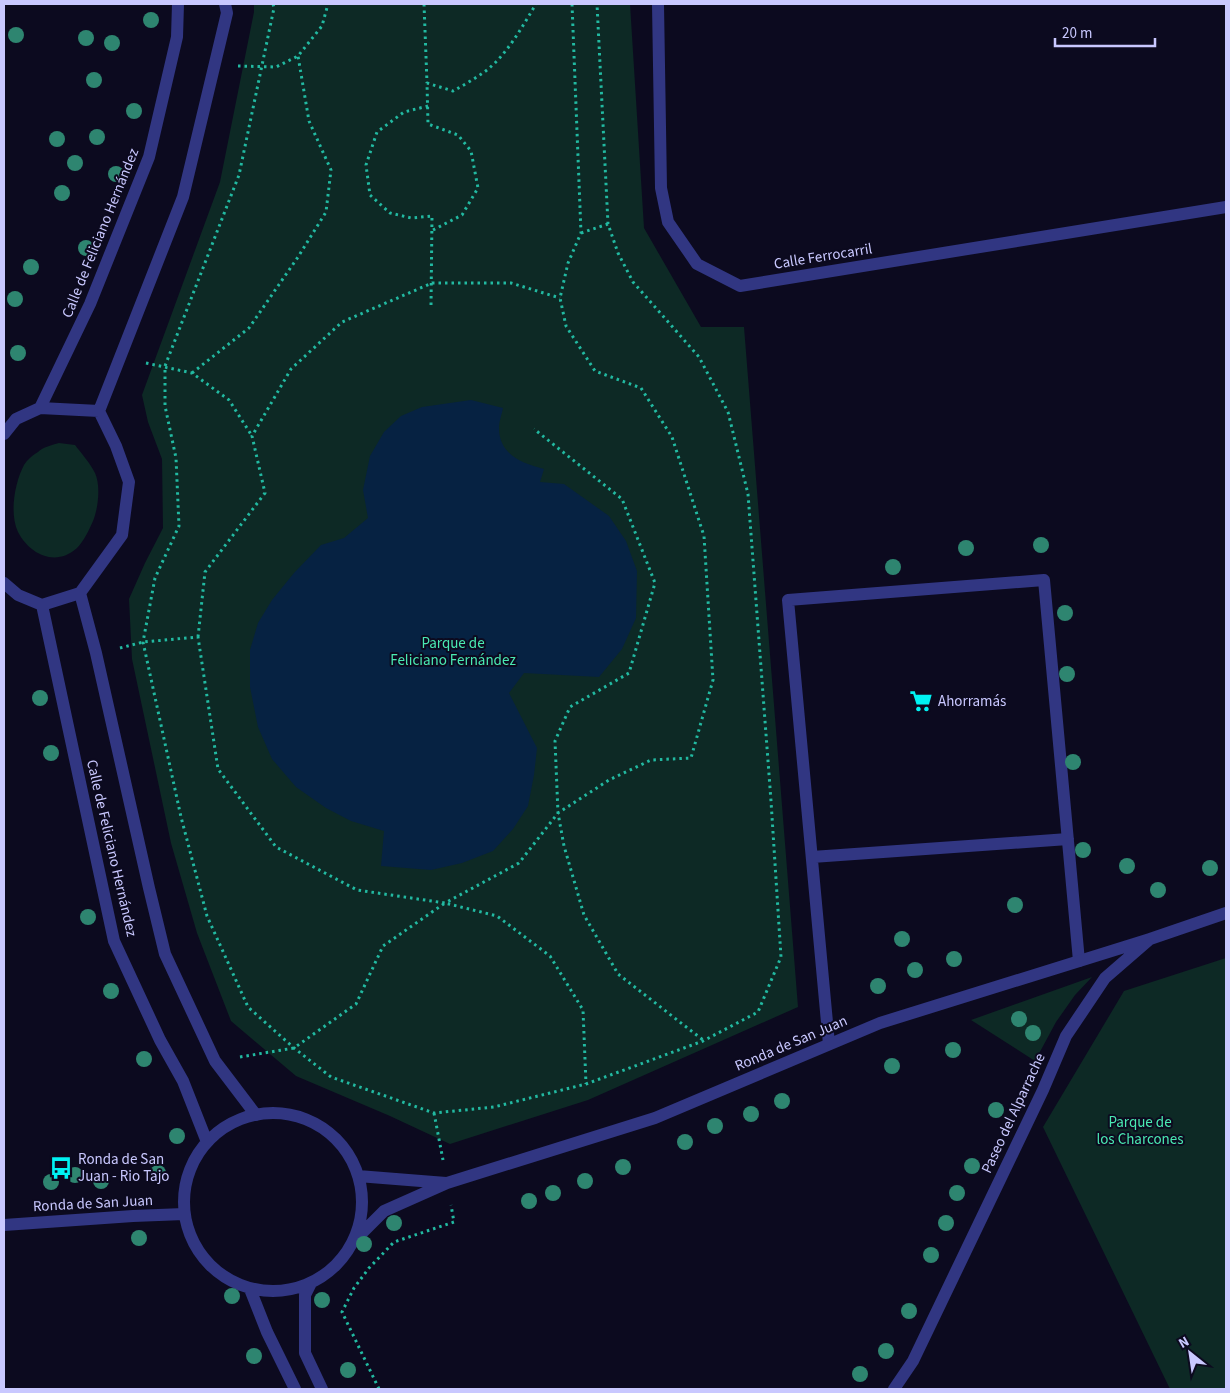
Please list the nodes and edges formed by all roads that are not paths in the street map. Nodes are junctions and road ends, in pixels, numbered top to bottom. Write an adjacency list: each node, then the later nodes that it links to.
1 (178, 4): 5 (street, Calle de Feliciano Hernández)
2 (225, 4): 6 (street)
3 (658, 4): 4 (street, Calle Ferrocarril)
4 (1226, 207)
5 (40, 408): 6 (street); 7 (street)
6 (99, 411): 9 (street)
7 (4, 434)
8 (4, 583): 10 (street)
9 (80, 593): 10 (street); 17 (street, Calle de Feliciano Hernández)
10 (42, 605): 18 (street, Calle de Feliciano Hernández)
11 (1068, 839): 12 (street); 12 (street); 15 (street)
12 (812, 857): 16 (street)
13 (1226, 913): 14 (street, Paseo del Alparrache)
14 (1150, 939): 15 (street, Ronda de San Juan); 28 (street, Paseo del Alparrache)
15 (1079, 961): 16 (street, Ronda de San Juan)
16 (829, 1044): 20 (street, Ronda de San Juan)
17 (256, 1115): 18 (street); 19 (street)
18 (207, 1142): 21 (street)
19 (358, 1176): 20 (street, Ronda de San Juan); 23 (street)
20 (447, 1183): 23 (street, Ronda de San Juan)
21 (184, 1214): 22 (street, Ronda de San Juan); 25 (street)
22 (4, 1226)
23 (353, 1242): 24 (street)
24 (311, 1283): 25 (street); 27 (street)
25 (250, 1288): 26 (street)
26 (295, 1389)
27 (322, 1389)
28 (894, 1389)

